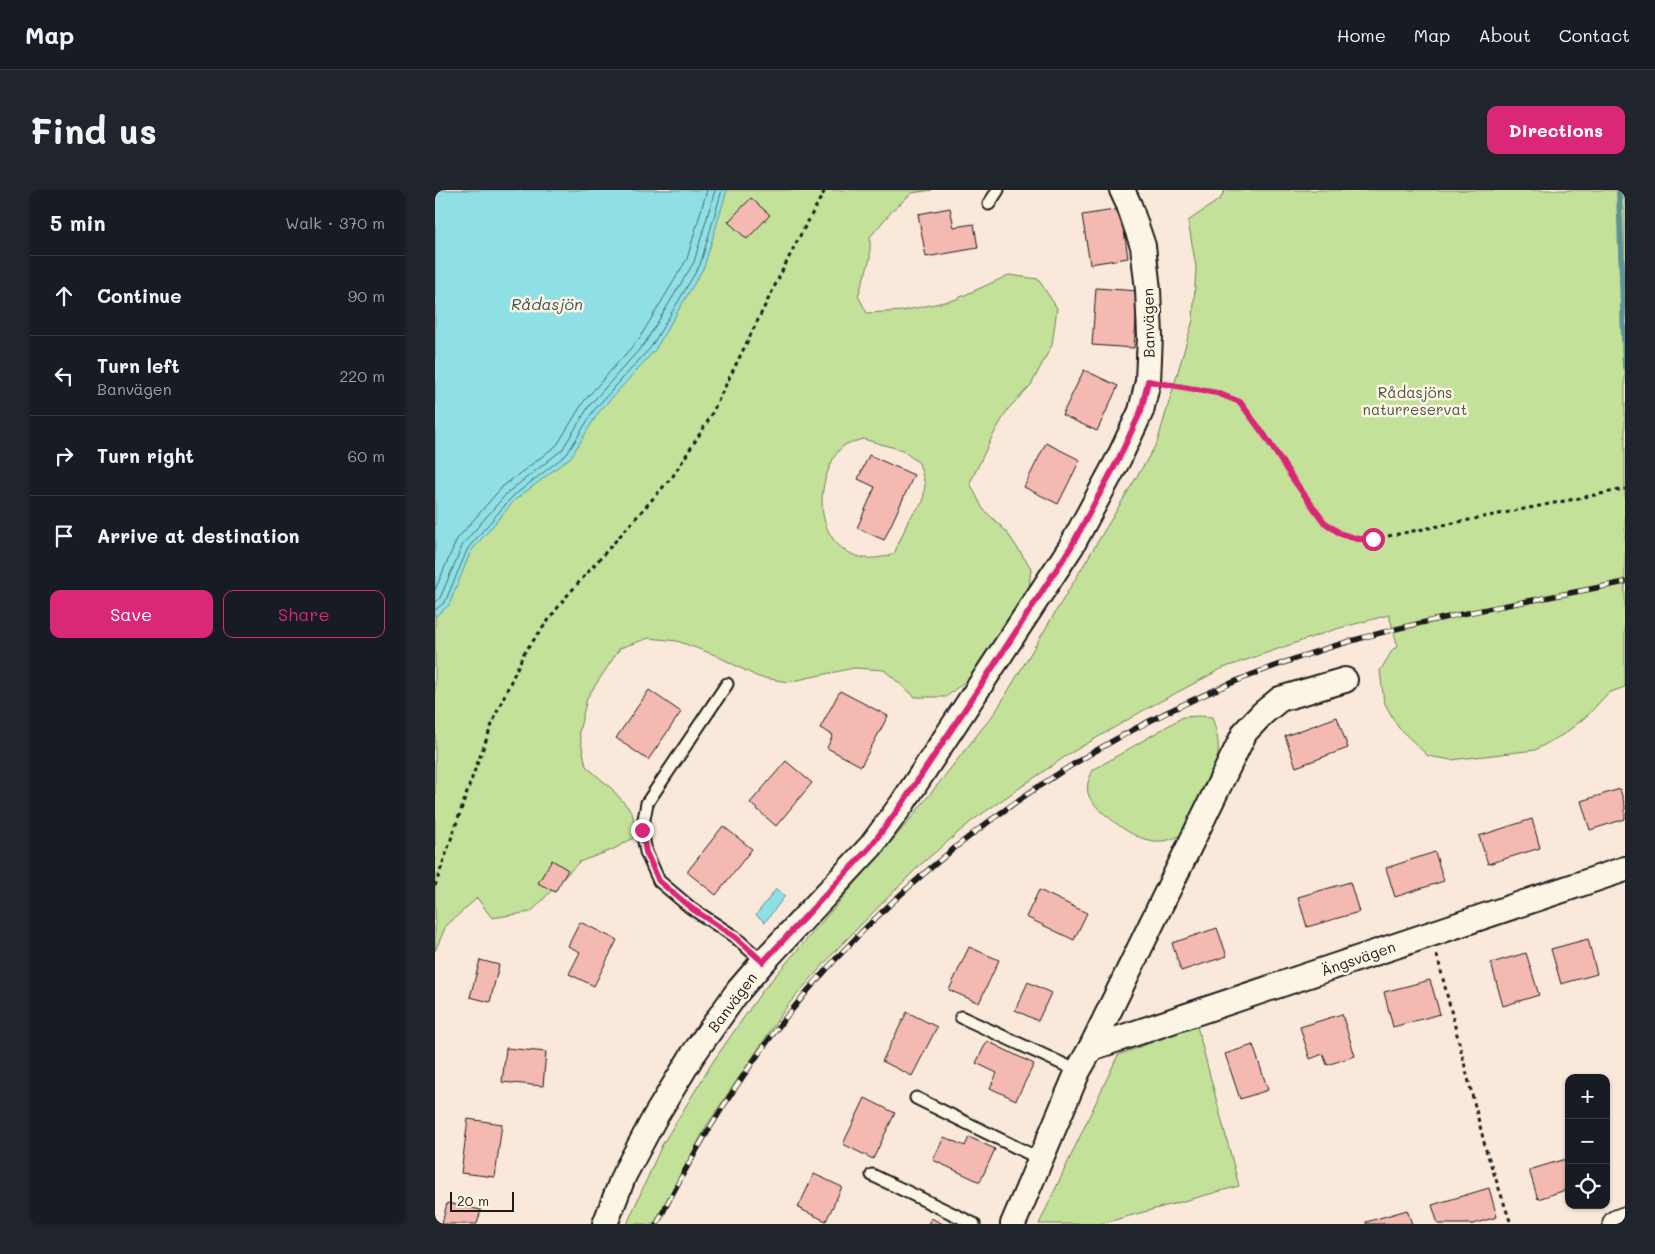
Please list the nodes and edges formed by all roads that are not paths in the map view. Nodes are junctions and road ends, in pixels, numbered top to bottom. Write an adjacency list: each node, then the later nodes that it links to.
1 (997, 190): 3 (lane)
2 (1122, 190): 7 (street, Banvägen)
3 (989, 204)
4 (1345, 680): 9 (street)
5 (727, 684): 7 (lane)
6 (1625, 869): 9 (street, Ängsvägen)
7 (763, 962): 15 (street, Banvägen)
8 (961, 1017): 10 (lane)
9 (1091, 1048): 10 (street)
10 (1078, 1071): 12 (street)
11 (916, 1098): 12 (lane)
12 (1040, 1159): 17 (street)
13 (872, 1175): 16 (lane)
14 (1625, 1221): 18 (street)
15 (605, 1224)
16 (974, 1224)
17 (1013, 1224)
18 (1617, 1224)

